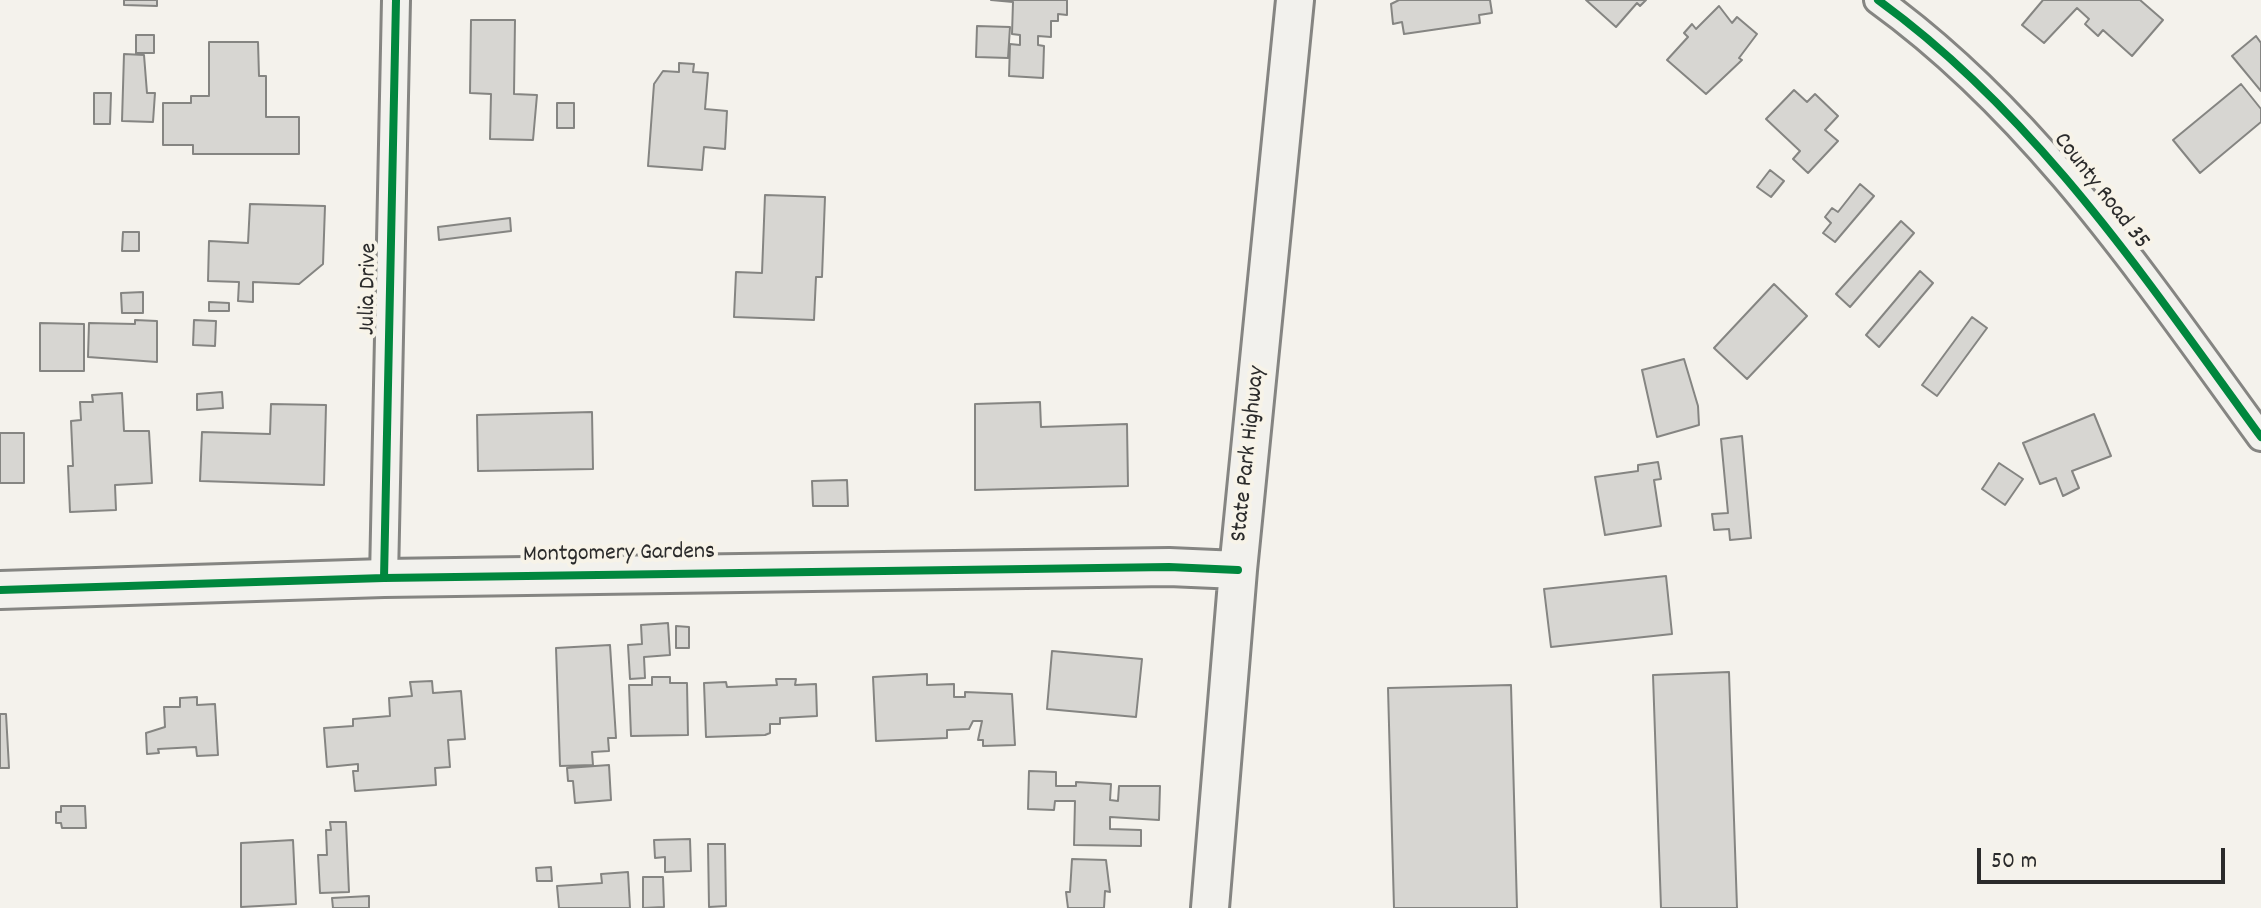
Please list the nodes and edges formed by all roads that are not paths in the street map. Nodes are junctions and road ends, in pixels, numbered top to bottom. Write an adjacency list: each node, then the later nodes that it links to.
1 (396, 0): 6 (street, Julia Drive)
2 (1295, 0): 5 (street, State Park Highway)
3 (1878, 0): 4 (street, County Road 35)
4 (2261, 437)
5 (1238, 570): 6 (street, Montgomery Gardens); 8 (street, State Park Highway)
6 (384, 578): 7 (street, Montgomery Gardens)
7 (0, 590)
8 (1210, 908)

